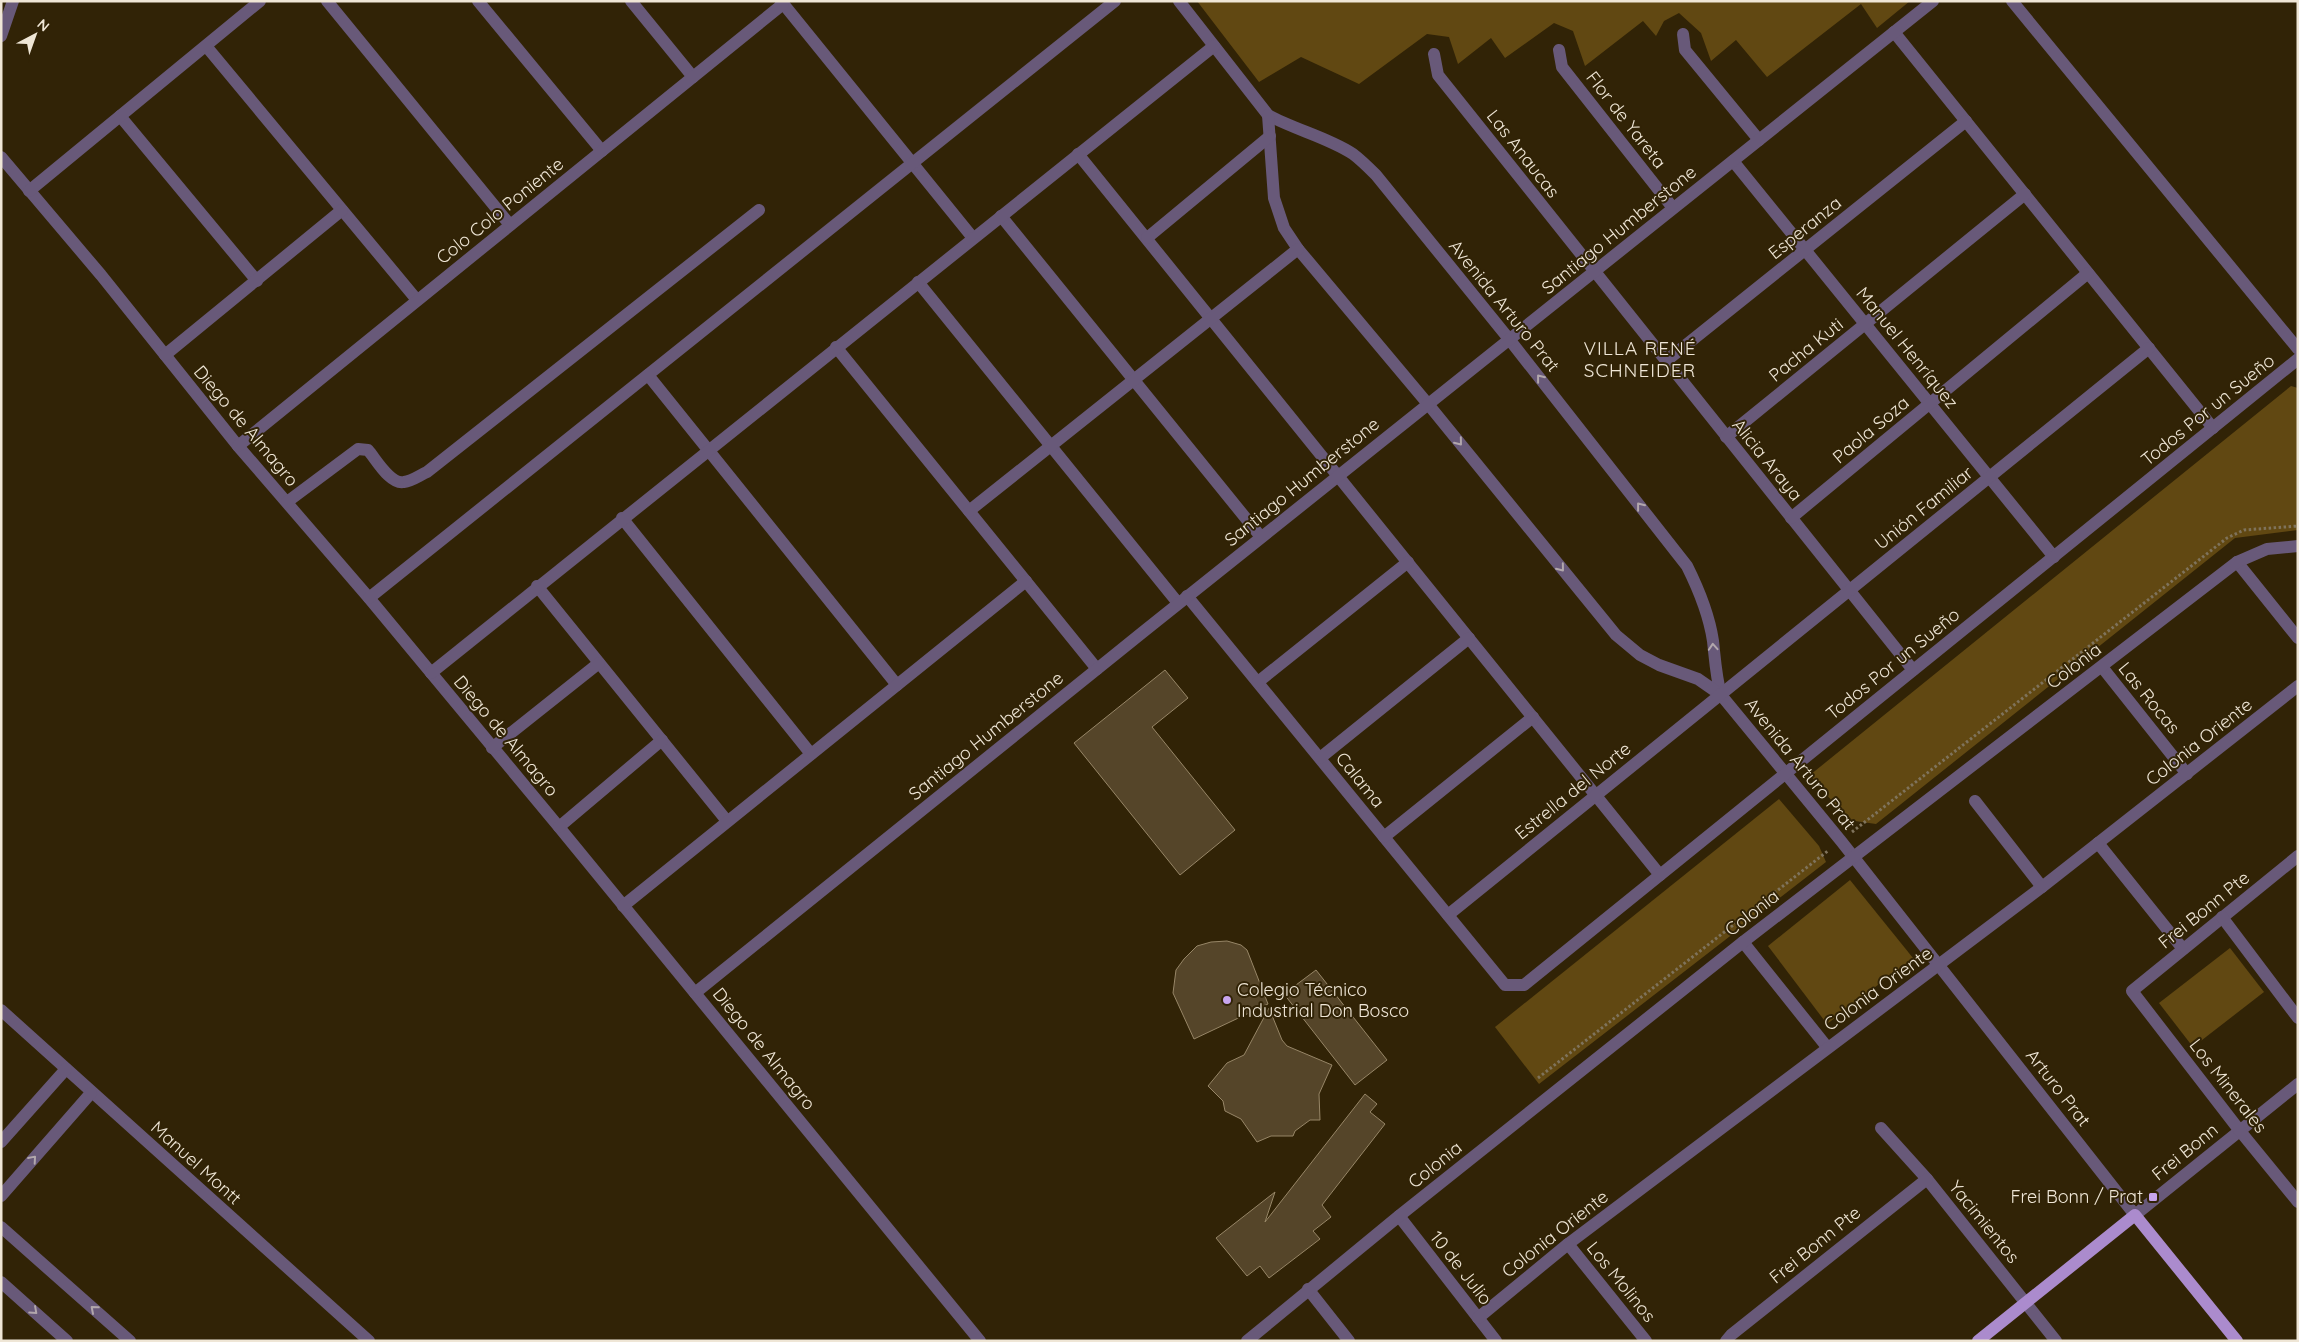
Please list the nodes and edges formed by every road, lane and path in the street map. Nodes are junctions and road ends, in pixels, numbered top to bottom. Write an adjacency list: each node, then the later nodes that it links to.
1 (12, 1): 13 (street)
2 (260, 1): 14 (street)
3 (327, 1): 35 (street)
4 (478, 1): 24 (street)
5 (631, 1): 18 (street)
6 (1115, 1): 28 (street)
7 (1179, 1): 15 (street, Avenida Arturo Prat)
8 (1933, 1): 11 (street, Santiago Humberstone)
9 (2012, 1): 50 (street)
10 (782, 3): 18 (street, Colo Colo Poniente); 28 (street)
11 (1894, 32): 21 (street); 23 (street, Santiago Humberstone)
12 (1683, 34): 23 (street)
13 (1, 36)
14 (206, 46): 20 (street); 32 (street)
15 (1214, 46): 19 (street, Avenida Arturo Prat); 25 (street)
16 (1559, 50): 31 (street, Flor de Yareta)
17 (1434, 54): 40 (street, Las Anaucas)
18 (693, 77): 24 (street, Colo Colo Poniente)
19 (1268, 115): 22 (street, Avenida Arturo Prat); 47 (street, Avenida Arturo Prat)
20 (120, 116): 29 (street); 42 (street)
21 (1966, 121): 30 (street); 39 (street, Esperanza)
22 (1270, 136): 37 (street); 38 (street, Avenida Arturo Prat)
23 (1758, 140): 27 (street, Santiago Humberstone)
24 (602, 151): 35 (street, Colo Colo Poniente)
25 (1078, 154): 34 (street); 37 (street)
26 (1, 158): 29 (street, Diego de Almagro)
27 (1733, 161): 31 (street, Santiago Humberstone); 39 (street, Manuel Henríquez)
28 (912, 163): 36 (street); 54 (street)
29 (28, 191): 51 (street, Diego de Almagro)
30 (2025, 194): 41 (street); 46 (street, Pacha Kuti)
31 (1673, 208): 40 (street, Santiago Humberstone)
32 (342, 210): 42 (street); 44 (street)
33 (759, 210): 65 (street)
34 (1001, 216): 36 (street); 55 (street)
35 (510, 225): 44 (street, Colo Colo Poniente)
36 (973, 238): 43 (street)
37 (1147, 238): 45 (street)
38 (1298, 249): 45 (street); 56 (street, Avenida Arturo Prat)
39 (1805, 250): 46 (street, Manuel Henríquez); 53 (street, Esperanza)
40 (1594, 272): 47 (street, Santiago Humberstone); 53 (street, Alicia Araya)
41 (2088, 273): 49 (street); 57 (street, Paola Soza)
42 (257, 281): 51 (street)
43 (918, 282): 48 (street); 61 (street, Calama)
44 (417, 300): 60 (street, Colo Colo Poniente)
45 (1211, 318): 55 (street); 63 (street)
46 (1865, 324): 57 (street, Manuel Henríquez); 59 (street, Pacha Kuti)
47 (1509, 339): 56 (street, Santiago Humberstone); 90 (street, Avenida Arturo Prat, one-way to 47)
48 (836, 347): 62 (street); 66 (street)
49 (2149, 348): 58 (street); 64 (street, Unión Familiar)
50 (2298, 349)
51 (165, 355): 60 (street, Diego de Almagro)
52 (2298, 359): 58 (street, Todos Por un Sueño)
53 (1666, 361): 59 (street, Alicia Araya)
54 (648, 375): 62 (street); 78 (street)
55 (1133, 379): 61 (street); 70 (street)
56 (1428, 404): 63 (street, Santiago Humberstone); 90 (street, Avenida Arturo Prat, one-way to 90)
57 (1930, 404): 64 (street, Manuel Henríquez); 68 (street, Paola Soza)
58 (2213, 428): 72 (street, Todos Por un Sueño)
59 (1726, 437): 68 (street, Alicia Araya)
60 (238, 446): 65 (street, Diego de Almagro)
61 (1050, 446): 66 (street); 79 (street, Calama)
62 (708, 450): 67 (street); 88 (street)
63 (1339, 475): 70 (street, Santiago Humberstone); 73 (street)
64 (1989, 477): 72 (street, Manuel Henríquez); 77 (street, Unión Familiar)
65 (286, 502): 78 (street, Diego de Almagro)
66 (969, 511): 75 (street)
67 (622, 518): 76 (street); 94 (street)
68 (1791, 518): 77 (street, Alicia Araya)
69 (2298, 526): 103 (path)
70 (1261, 537): 79 (street, Santiago Humberstone)
71 (2298, 546): 74 (street, Colonia)
72 (2054, 557): 85 (street, Todos Por un Sueño)
73 (1408, 562): 80 (street); 87 (street)
74 (2236, 562): 81 (street); 83 (street, Colonia)
75 (1026, 582): 84 (street); 88 (street)
76 (537, 586): 82 (street); 86 (street)
77 (1849, 590): 85 (street, Alicia Araya); 90 (street, Unión Familiar)
78 (368, 598): 86 (street, Diego de Almagro)
79 (1183, 600): 84 (street, Santiago Humberstone); 87 (street, Calama)
80 (1469, 638): 91 (street); 95 (street)
81 (2298, 638)
82 (599, 663): 92 (street); 93 (street)
83 (2102, 667): 97 (street, Las Rocas); 105 (street, Colonia)
84 (1097, 669): 117 (street, Santiago Humberstone)
85 (1913, 670): 96 (street, Todos Por un Sueño)
86 (431, 673): 93 (street, Diego de Almagro)
87 (1258, 682): 95 (street, Calama)
88 (897, 685): 94 (street)
89 (2298, 686): 97 (street, Colonia Oriente)
90 (1721, 695): 96 (street, Avenida Arturo Prat); 98 (street, Estrella del Norte)
91 (1533, 717): 98 (street); 102 (street)
92 (662, 740): 100 (street); 101 (street)
93 (492, 748): 101 (street, Diego de Almagro)
94 (811, 754): 100 (street)
95 (1320, 758): 102 (street, Calama)
96 (1786, 774): 103 (street, Avenida Arturo Prat); 107 (street, Todos Por un Sueño)
97 (2187, 774): 104 (street, Colonia Oriente)
98 (1596, 796): 107 (street); 110 (street, Estrella del Norte)
99 (1975, 801): 108 (street)
100 (727, 821): 109 (street)
101 (559, 827): 109 (street, Diego de Almagro)
102 (1384, 837): 110 (street, Calama)
103 (1841, 841): 105 (street, Avenida Arturo Prat); 122 (path)
104 (2098, 843): 108 (street, Colonia Oriente); 113 (street)
105 (1852, 856): 112 (street, Colonia); 114 (street, Arturo Prat)
106 (2298, 856): 111 (street, Frei Bonn Pte)
107 (1660, 876): 115 (street, Todos Por un Sueño)
108 (2042, 887): 114 (street, Colonia Oriente)
109 (623, 906): 117 (street, Diego de Almagro)
110 (1448, 915): 115 (street, Calama)
111 (2222, 917): 113 (street, Frei Bonn Pte); 119 (street)
112 (1743, 942): 120 (street); 132 (street, Colonia)
113 (2183, 949): 116 (street, Frei Bonn Pte)
114 (1940, 966): 120 (street, Colonia Oriente); 131 (street, Arturo Prat)
115 (1505, 985)
116 (2132, 991): 126 (street, Los Minerales)
117 (695, 993): 142 (street, Diego de Almagro)
118 (1, 1010): 121 (street, Manuel Montt)
119 (2298, 1018)
120 (1827, 1047): 134 (street, Colonia Oriente)
121 (66, 1069): 124 (street, Manuel Montt); 127 (street)
122 (1538, 1078)
123 (2298, 1084): 126 (street, Frei Bonn)
124 (90, 1092): 129 (street, one-way to 124); 141 (street, Manuel Montt)
125 (1882, 1128): 128 (street, Yacimientos)
126 (2240, 1131): 130 (street, Los Minerales); 131 (street, Frei Bonn)
127 (1, 1142)
128 (1927, 1179): 137 (street, Yacimientos); 147 (street, Frei Bonn Pte)
129 (1, 1196)
130 (2298, 1202)
131 (2135, 1215): 137 (main road, Frei Bonn); 150 (main road, Arturo Prat)
132 (1399, 1216): 136 (street, Colonia); 138 (street, 10 de Julio)
133 (1, 1227): 140 (street, one-way to 133)
134 (1568, 1244): 138 (street, Colonia Oriente); 146 (street, Los Molinos)
135 (1, 1282): 139 (street, one-way to 139)
136 (1308, 1289): 143 (street, Colonia); 144 (street)
137 (2027, 1303): 148 (main road, Frei Bonn); 149 (street, Yacimientos)
138 (1478, 1318): 145 (street, 10 de Julio)
139 (67, 1341)
140 (130, 1341)
141 (370, 1341)
142 (980, 1341)
143 (1247, 1341)
144 (1348, 1341)
145 (1496, 1341)
146 (1646, 1341)
147 (1726, 1341)
148 (1978, 1341)
149 (2056, 1341)
150 (2237, 1341)

